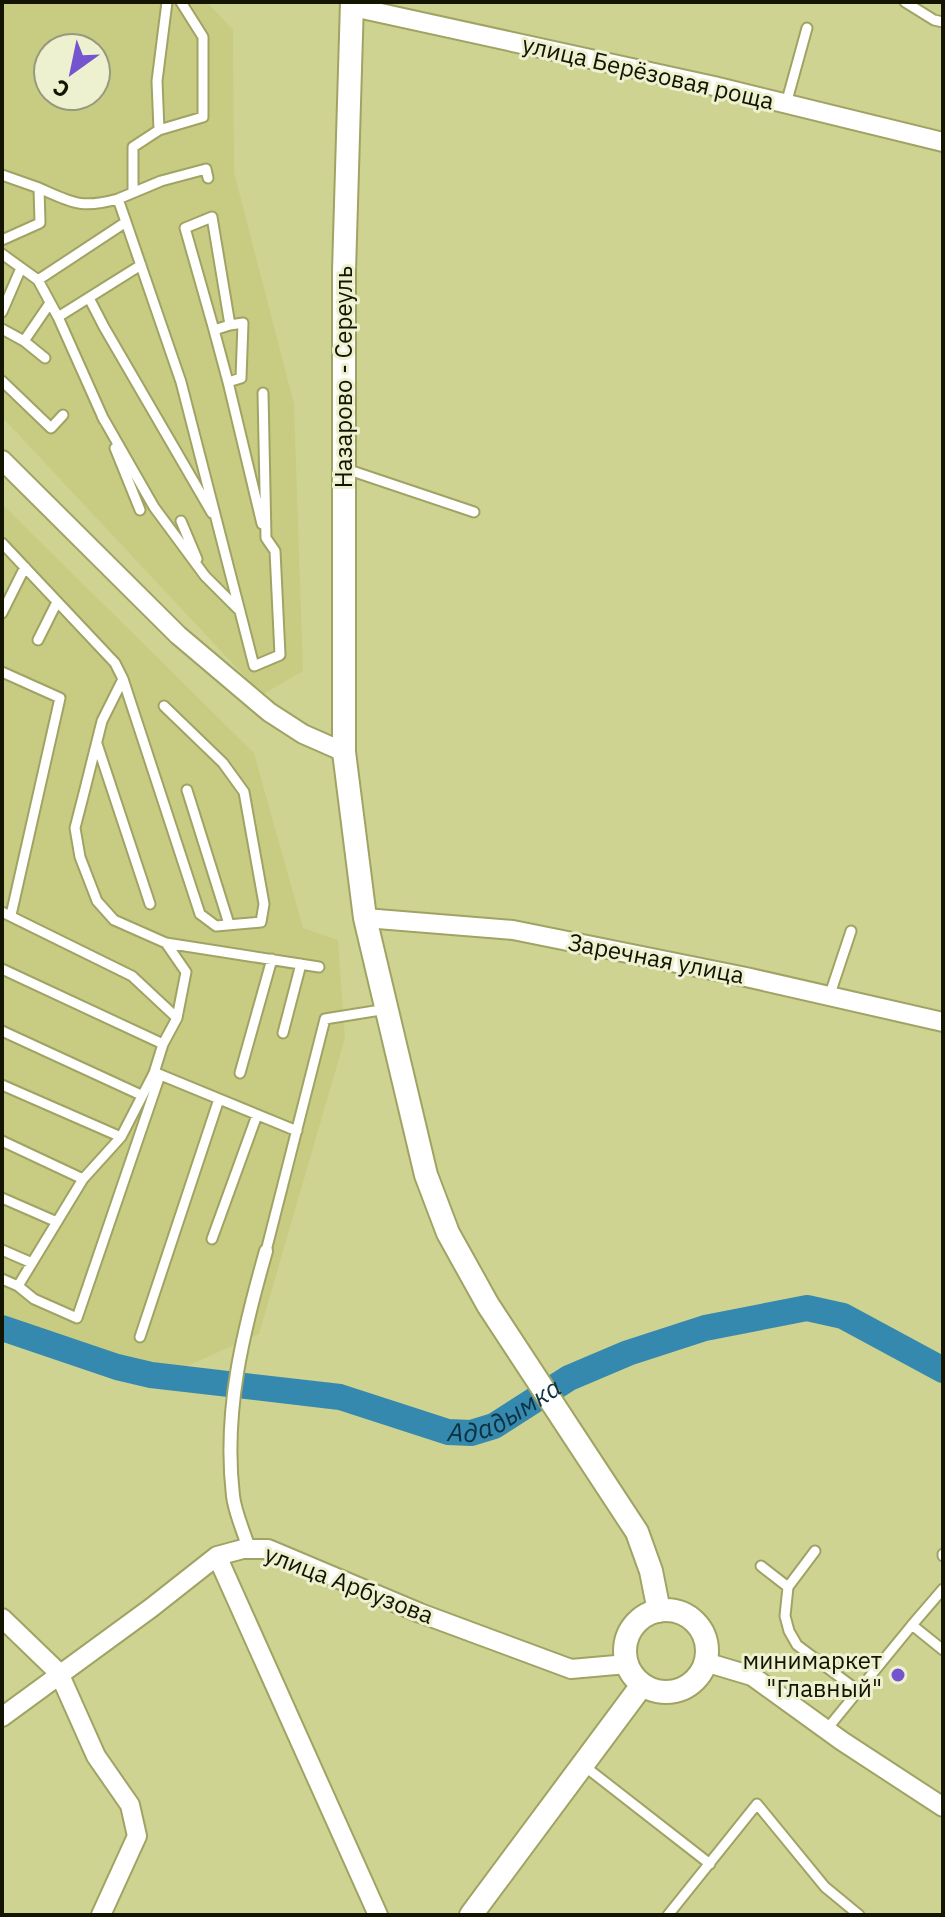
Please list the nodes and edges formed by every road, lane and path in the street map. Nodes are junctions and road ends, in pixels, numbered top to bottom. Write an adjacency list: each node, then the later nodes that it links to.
1 (167, 2): 8 (lane)
2 (181, 2): 8 (lane)
3 (905, 2): 5 (lane)
4 (353, 5): 7 (street, улица Берёзовая роща); 36 (street, Назарово - Сереуль)
5 (943, 22)
6 (807, 28): 7 (lane)
7 (786, 104): 9 (street, улица Берёзовая роща)
8 (159, 130): 13 (lane)
9 (943, 142)
10 (2, 175): 12 (lane)
11 (208, 178): 13 (lane)
12 (39, 188): 14 (lane); 16 (lane)
13 (133, 192): 14 (lane)
14 (118, 199): 15 (lane)
15 (126, 222): 18 (lane); 20 (lane)
16 (2, 240)
17 (2, 254): 19 (lane)
18 (141, 265): 21 (lane); 40 (lane)
19 (21, 268): 20 (lane); 23 (lane)
20 (38, 280): 22 (lane)
21 (89, 298): 24 (lane); 40 (lane)
22 (50, 303): 24 (lane); 28 (lane)
23 (2, 312)
24 (58, 317): 34 (lane)
25 (230, 325): 27 (lane); 27 (lane); 31 (lane)
26 (2, 329): 28 (lane)
27 (214, 330): 31 (lane)
28 (24, 341): 29 (lane)
29 (45, 358)
30 (2, 381): 33 (lane)
31 (228, 382): 41 (lane)
32 (263, 393): 41 (lane)
33 (63, 415)
34 (102, 416): 37 (lane); 44 (lane)
35 (2, 460): 53 (street)
36 (343, 468): 38 (lane); 53 (street, Назарово - Сереуль)
37 (140, 510)
38 (474, 512)
39 (181, 521): 44 (lane)
40 (218, 524): 46 (lane)
41 (266, 538): 46 (lane)
42 (2, 543): 43 (lane)
43 (25, 567): 45 (lane); 47 (lane)
44 (205, 576): 46 (lane)
45 (57, 602): 48 (lane); 50 (lane)
46 (240, 612)
47 (2, 613)
48 (38, 640)
49 (2, 672): 56 (lane)
50 (123, 679): 52 (lane); 58 (lane)
51 (164, 706): 58 (lane)
52 (96, 742): 55 (lane); 60 (lane)
53 (344, 752): 57 (street, Назарово - Сереуль)
54 (187, 790): 58 (lane)
55 (150, 904)
56 (7, 914): 67 (lane)
57 (365, 918): 65 (street, Заречная улица); 66 (street, Назарово - Сереуль)
58 (229, 924)
59 (851, 931): 65 (lane)
60 (166, 943): 61 (lane); 67 (lane)
61 (272, 959): 62 (lane); 72 (lane)
62 (301, 964): 63 (lane); 70 (lane)
63 (319, 967)
64 (2, 969): 71 (lane)
65 (829, 997): 68 (street, Заречная улица)
66 (387, 1009): 78 (lane); 97 (street, Назарово - Сереуль)
67 (177, 1018): 71 (lane)
68 (943, 1022)
69 (2, 1031): 75 (lane)
70 (283, 1033)
71 (163, 1044): 73 (lane)
72 (240, 1073)
73 (157, 1074): 75 (lane); 76 (lane); 89 (lane)
74 (2, 1085): 79 (lane)
75 (141, 1095): 79 (lane)
76 (219, 1099): 77 (lane); 90 (lane)
77 (257, 1115): 78 (lane); 84 (lane)
78 (297, 1131): 86 (lane)
79 (121, 1137): 81 (lane)
80 (2, 1141): 81 (lane)
81 (83, 1179): 83 (lane)
82 (2, 1198): 83 (lane)
83 (57, 1222): 87 (lane)
84 (212, 1239)
85 (2, 1250): 87 (lane)
86 (266, 1251): 91 (street)
87 (32, 1263): 89 (lane)
88 (2, 1279): 89 (lane)
89 (18, 1286)
90 (140, 1337)
91 (249, 1549): 93 (street, улица Арбузова); 102 (street, улица Арбузова)
92 (815, 1551): 95 (lane)
93 (217, 1556): 103 (street); 112 (street, улица Арбузова)
94 (761, 1566): 95 (lane)
95 (788, 1587): 105 (lane)
96 (943, 1589): 99 (lane)
97 (659, 1611): 101 (street); 102 (street)
98 (2, 1618): 103 (street)
99 (912, 1625): 100 (lane); 105 (lane)
100 (943, 1650)
101 (705, 1662): 104 (street); 107 (street)
102 (627, 1664): 104 (street)
103 (59, 1673): 106 (street); 111 (street)
104 (642, 1685): 108 (street)
105 (857, 1690): 107 (lane)
106 (2, 1717)
107 (827, 1729): 109 (street)
108 (582, 1765): 110 (lane); 113 (street)
109 (943, 1807)
110 (710, 1864): 114 (lane); 115 (lane)
111 (101, 1915)
112 (378, 1915)
113 (471, 1915)
114 (668, 1915)
115 (859, 1915)

